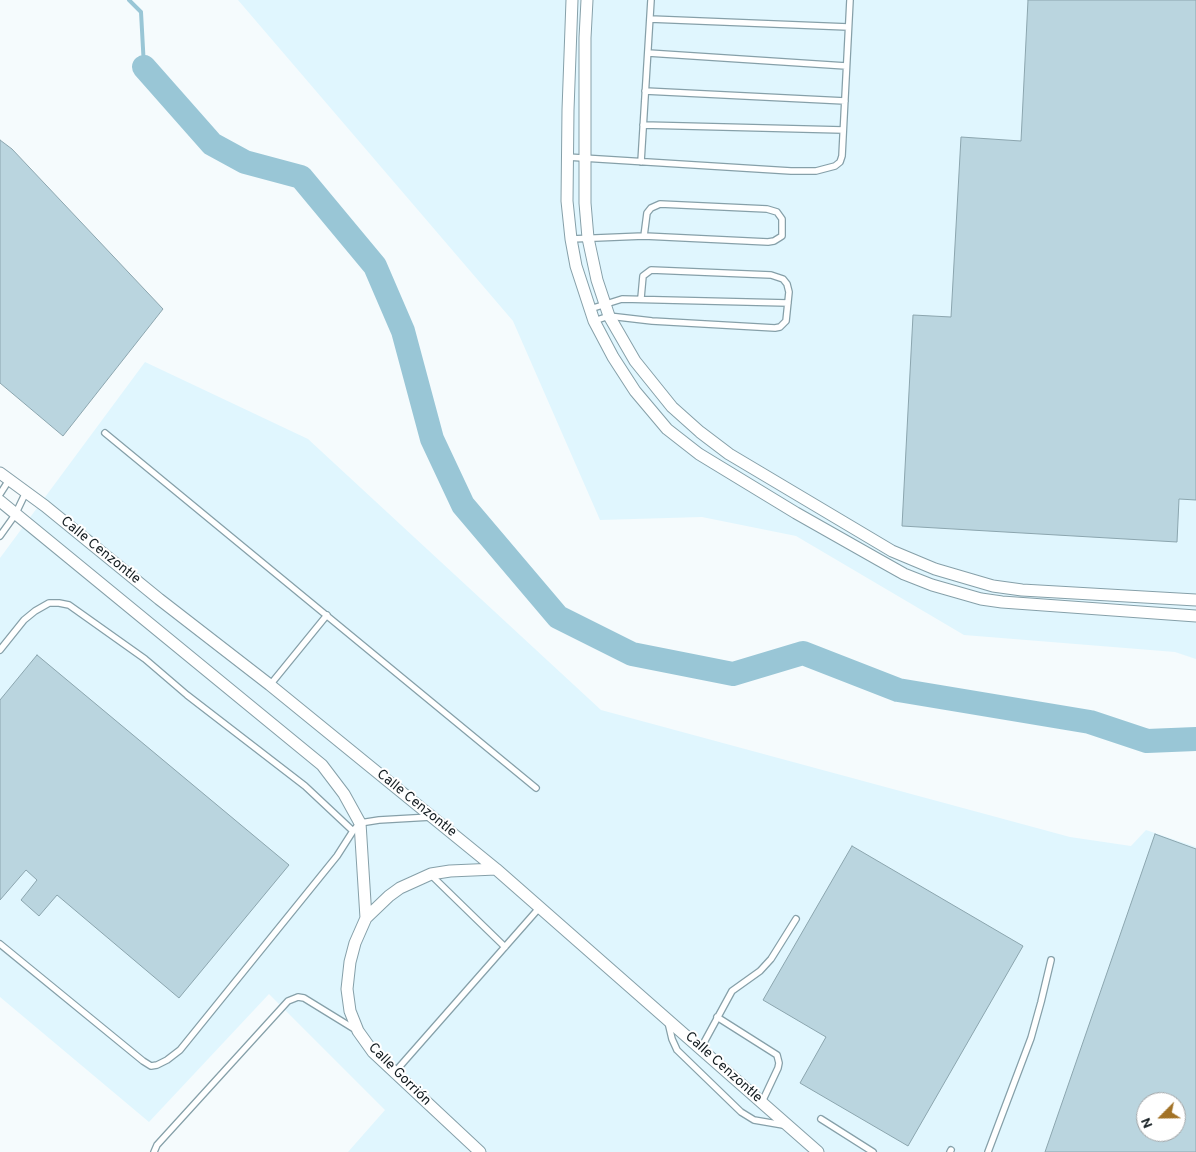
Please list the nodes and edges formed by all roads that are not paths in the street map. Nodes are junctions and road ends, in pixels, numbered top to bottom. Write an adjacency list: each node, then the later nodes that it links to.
1 (572, 0): 13 (street)
2 (587, 0): 14 (street)
3 (651, 0): 5 (lane)
4 (850, 0): 6 (lane)
5 (650, 19): 6 (lane); 7 (lane)
6 (848, 27): 8 (lane)
7 (648, 53): 8 (lane); 9 (lane)
8 (846, 66): 10 (lane)
9 (645, 92): 10 (lane); 11 (lane)
10 (845, 101): 12 (lane)
11 (643, 125): 12 (lane); 15 (lane)
12 (843, 130): 15 (lane)
13 (567, 157): 14 (lane); 18 (street)
14 (584, 159): 15 (lane); 17 (street)
15 (641, 162)
16 (644, 236): 16 (lane); 17 (lane)
17 (588, 238): 18 (lane); 21 (street)
18 (571, 239): 22 (street)
19 (642, 298): 20 (lane); 20 (lane); 21 (lane)
20 (788, 303): 23 (lane)
21 (605, 304): 22 (lane); 23 (street)
22 (590, 309): 24 (street)
23 (609, 316): 24 (lane); 32 (street)
24 (594, 320): 34 (street)
25 (105, 433): 33 (lane)
26 (5, 477): 27 (street, Calle Cenzontle); 28 (lane)
27 (26, 492): 30 (lane); 36 (street, Calle Cenzontle)
28 (0, 494)
29 (0, 501): 30 (street, Calle Cenzontle)
30 (15, 515): 31 (lane); 39 (street, Calle Cenzontle)
31 (0, 536)
32 (1196, 600)
33 (327, 615): 36 (lane); 37 (lane)
34 (1196, 616)
35 (0, 650): 39 (lane)
36 (270, 685): 38 (street, Calle Cenzontle)
37 (536, 788)
38 (433, 817): 39 (lane); 40 (street, Calle Cenzontle)
39 (357, 827): 43 (street, Calle Cenzontle); 45 (lane)
40 (496, 869): 41 (street, Calle Gorrión); 42 (street, Calle Cenzontle)
41 (431, 874): 43 (street, Calle Gorrión); 46 (lane)
42 (540, 907): 46 (lane); 49 (street, Calle Cenzontle)
43 (366, 918): 50 (street, Calle Gorrión)
44 (796, 919): 48 (lane)
45 (0, 944)
46 (505, 947): 52 (lane)
47 (1051, 960): 60 (lane)
48 (717, 1017): 51 (lane); 53 (lane)
49 (668, 1019): 51 (street, Calle Cenzontle); 55 (lane)
50 (358, 1031): 52 (street, Calle Gorrión); 56 (lane)
51 (701, 1048): 53 (street, Calle Cenzontle)
52 (394, 1074): 57 (street, Calle Gorrión)
53 (762, 1102): 55 (street, Calle Cenzontle)
54 (821, 1119): 59 (lane)
55 (788, 1125): 58 (street, Calle Cenzontle)
56 (154, 1152)
57 (480, 1152)
58 (818, 1152)
59 (873, 1152)
60 (988, 1152)

